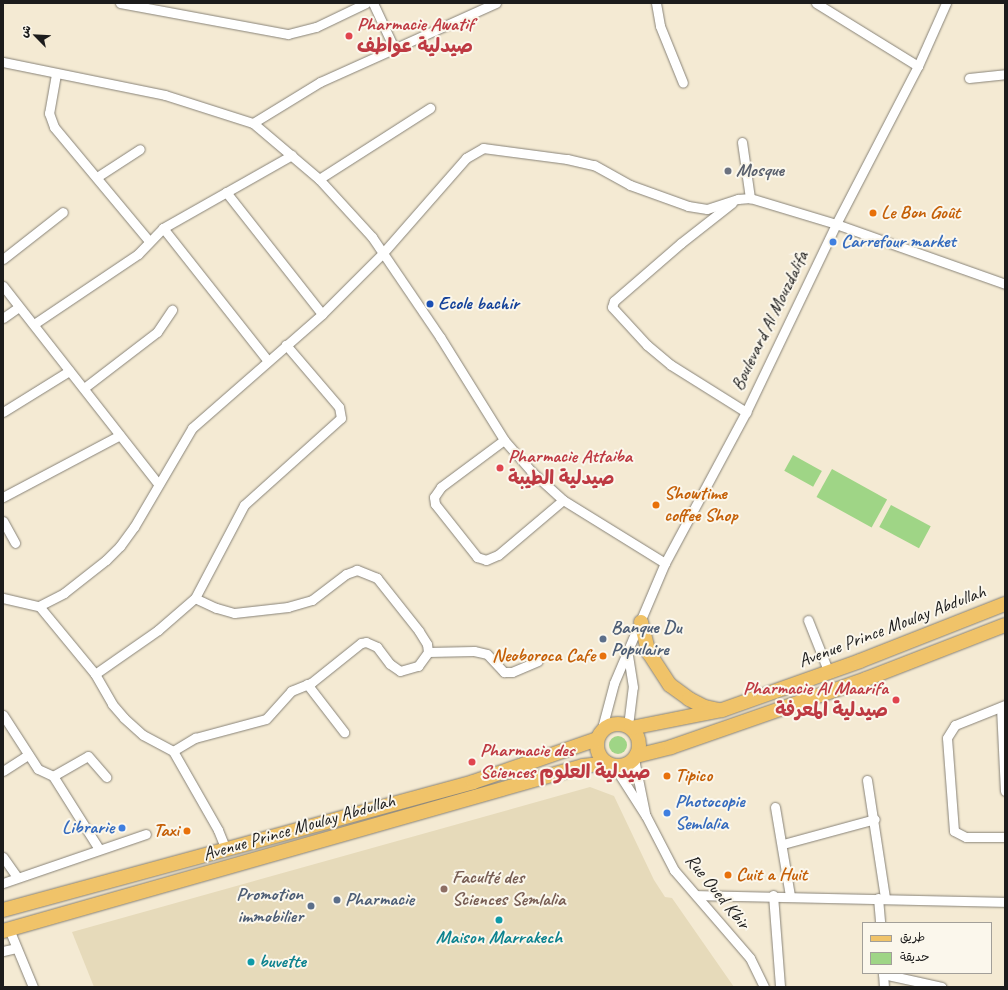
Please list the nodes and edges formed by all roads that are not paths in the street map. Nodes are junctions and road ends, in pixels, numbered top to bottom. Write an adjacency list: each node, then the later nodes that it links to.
1 (120, 3): 2 (street)
2 (366, 3)
3 (373, 3): 8 (street)
4 (496, 3): 8 (street)
5 (656, 3): 14 (street)
6 (816, 3): 10 (street)
7 (946, 3): 10 (street, Boulevard Al Mouzdalifa)
8 (394, 48): 16 (street)
9 (3, 62): 11 (street)
10 (918, 66): 26 (street, Boulevard Al Mouzdalifa)
11 (56, 74): 16 (street); 20 (street)
12 (1005, 74): 13 (street)
13 (969, 78)
14 (683, 83)
15 (430, 108): 21 (street)
16 (253, 123): 19 (street)
17 (742, 142): 23 (street)
18 (140, 148): 20 (street)
19 (292, 155): 21 (street); 22 (street)
20 (97, 177): 28 (street)
21 (319, 179): 29 (street)
22 (226, 192): 27 (street); 35 (street)
23 (750, 198): 24 (street); 26 (street)
24 (738, 199): 29 (street); 43 (street)
25 (62, 212): 30 (street)
26 (836, 224): 31 (street); 43 (street, Boulevard Al Mouzdalifa)
27 (163, 228): 28 (street); 39 (street)
28 (148, 240): 37 (street)
29 (382, 254): 35 (street); 45 (street)
30 (3, 259)
31 (1005, 284)
32 (3, 286): 33 (street)
33 (19, 307): 36 (street); 37 (street)
34 (172, 310): 41 (street)
35 (322, 314): 38 (street)
36 (3, 318)
37 (34, 324): 40 (street)
38 (286, 345): 39 (street); 53 (street)
39 (268, 361): 46 (street)
40 (69, 371): 41 (street); 42 (street)
41 (84, 388): 44 (street)
42 (3, 412)
43 (746, 412): 51 (street, Boulevard Al Mouzdalifa)
44 (120, 435): 46 (street); 47 (street)
45 (504, 440): 48 (street); 48 (street)
46 (158, 484): 55 (street)
47 (3, 497)
48 (562, 500): 51 (street)
49 (5, 527): 50 (street)
50 (15, 543)
51 (665, 563): 57 (street, Boulevard Al Mouzdalifa)
52 (3, 598): 55 (street)
53 (195, 598): 59 (street); 63 (street)
54 (1005, 604): 62 (main road, Avenue Prince Moulay Abdullah)
55 (39, 606): 63 (street)
56 (808, 620): 62 (street)
57 (641, 622): 60 (street, Boulevard Al Mouzdalifa); 66 (main road)
58 (1005, 625): 73 (main road, Avenue Prince Moulay Abdullah)
59 (428, 652): 61 (street); 64 (street)
60 (628, 655): 68 (street); 70 (street, Boulevard Al Mouzdalifa)
61 (538, 661)
62 (829, 673): 66 (main road, Avenue Prince Moulay Abdullah)
63 (95, 674): 71 (street)
64 (307, 684): 69 (street); 71 (street)
65 (1003, 706): 79 (street); 84 (street)
66 (722, 710): 68 (main road, Avenue Prince Moulay Abdullah)
67 (3, 715): 72 (street)
68 (629, 727): 70 (main road); 73 (main road)
69 (344, 732)
70 (599, 735): 74 (main road); 87 (main road, Avenue Prince Moulay Abdullah)
71 (173, 751): 87 (street)
72 (28, 755): 75 (street); 76 (street)
73 (635, 758): 74 (main road); 81 (street, Rue Oued Kbir)
74 (610, 765): 81 (street, Rue Oued Kbir); 98 (main road, Avenue Prince Moulay Abdullah)
75 (3, 770)
76 (53, 776): 77 (street); 86 (street)
77 (106, 778)
78 (867, 780): 82 (street)
79 (1005, 791)
80 (776, 808): 85 (street)
81 (646, 816): 91 (street, Rue Oued Kbir)
82 (875, 819): 85 (street); 94 (street)
83 (146, 834): 86 (street)
84 (1005, 837)
85 (783, 844): 93 (street)
86 (99, 849): 89 (street)
87 (226, 850): 96 (main road, Avenue Prince Moulay Abdullah)
88 (3, 857): 89 (street)
89 (17, 877): 90 (street)
90 (3, 883)
91 (696, 895): 92 (street); 104 (street, Rue Oued Kbir)
92 (773, 895): 93 (street); 105 (street)
93 (790, 896): 94 (street)
94 (882, 898): 95 (street); 97 (street)
95 (1005, 902)
96 (3, 910)
97 (880, 922)
98 (6, 930): 99 (street)
99 (16, 948): 100 (street); 103 (street)
100 (3, 951)
101 (883, 974): 106 (street)
102 (887, 974): 107 (street)
103 (33, 987)
104 (764, 987)
105 (780, 987)
106 (884, 987)
107 (942, 987)

